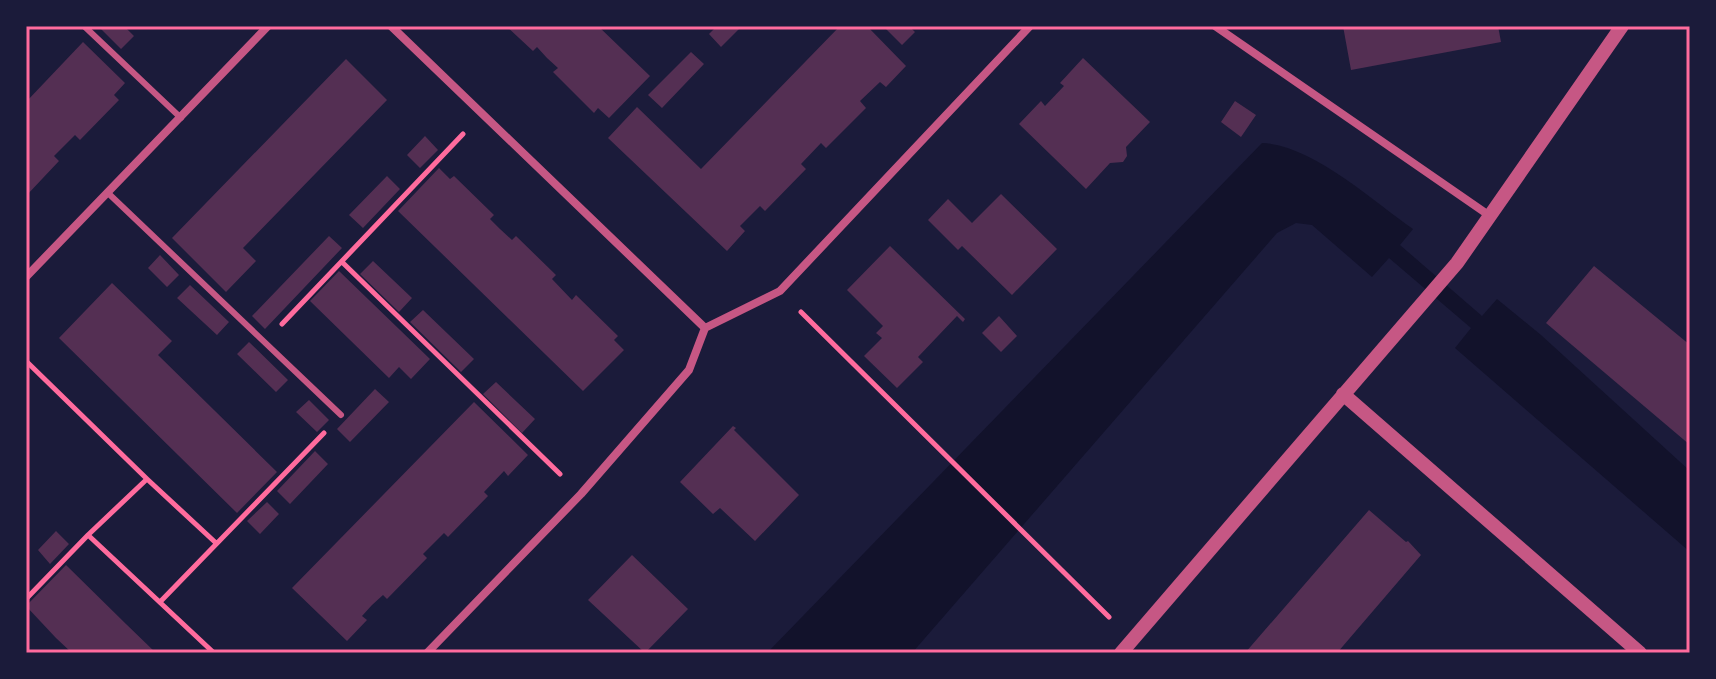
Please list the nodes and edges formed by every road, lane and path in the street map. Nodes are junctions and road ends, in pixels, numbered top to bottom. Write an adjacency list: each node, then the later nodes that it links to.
1 (84, 26): 8 (lane)
2 (268, 26): 8 (street)
3 (391, 26): 7 (street)
4 (1030, 26): 13 (street)
5 (1215, 26): 10 (street)
6 (1622, 26): 10 (street)
7 (483, 113): 11 (path); 14 (street)
8 (181, 118): 9 (street)
9 (108, 193): 12 (street); 15 (lane)
10 (1491, 217): 17 (street)
11 (342, 262): 15 (path); 20 (path)
12 (26, 277)
13 (780, 291): 14 (street); 25 (path)
14 (705, 328): 20 (street)
15 (265, 342): 18 (lane)
16 (26, 361): 19 (path)
17 (1343, 394): 25 (street); 29 (street)
18 (341, 415): 22 (path)
19 (147, 479): 21 (path); 22 (path)
20 (581, 494): 27 (street)
21 (88, 535): 23 (path); 24 (path)
22 (216, 543): 24 (path)
23 (26, 599)
24 (160, 602): 26 (path)
25 (1132, 641): 28 (street)
26 (214, 653)
27 (427, 653)
28 (1121, 653)
29 (1640, 653)

